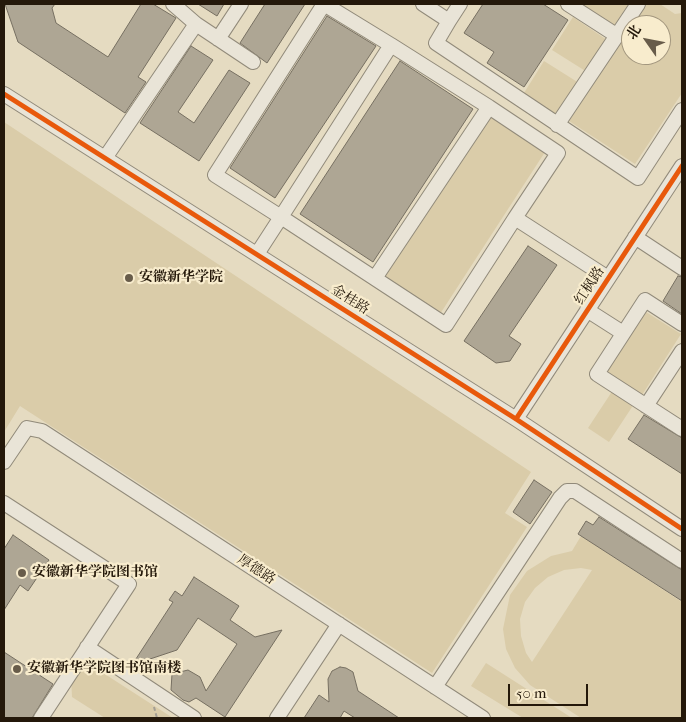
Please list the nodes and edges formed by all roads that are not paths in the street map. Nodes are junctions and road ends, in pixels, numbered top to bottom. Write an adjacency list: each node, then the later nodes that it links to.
1 (173, 4): 8 (street)
2 (241, 4): 10 (street)
3 (423, 4): 7 (street)
4 (460, 4): 7 (street)
5 (568, 4): 9 (street)
6 (638, 4): 9 (street)
7 (449, 21): 16 (street)
8 (196, 24): 10 (street); 17 (street)
9 (616, 35): 16 (street)
10 (218, 38): 12 (street)
11 (392, 45): 14 (street); 19 (street); 19 (street)
12 (253, 62)
13 (4, 94): 17 (street, 金桂路)
14 (489, 107): 20 (street); 24 (street)
15 (682, 110): 16 (street)
16 (557, 125)
17 (105, 158): 22 (street, 金桂路)
18 (682, 166): 21 (street, 红枫路)
19 (281, 217): 22 (street); 24 (street)
20 (515, 218): 24 (street); 25 (street)
21 (635, 237): 23 (street); 25 (street, 红枫路)
22 (257, 254): 31 (street, 金桂路)
23 (682, 268)
24 (375, 278)
25 (608, 278): 26 (street, 红枫路)
26 (587, 310): 28 (street); 31 (street, 红枫路)
27 (682, 324): 28 (street)
28 (623, 333): 30 (street)
29 (682, 351): 30 (street)
30 (646, 406): 32 (street)
31 (516, 419): 35 (street, 金桂路)
32 (682, 429)
33 (4, 462): 37 (street, 厚德路)
34 (4, 503): 38 (street)
35 (682, 529)
36 (682, 561): 39 (street)
37 (339, 624): 39 (street, 厚德路); 42 (street)
38 (87, 647): 40 (street); 41 (street)
39 (435, 687): 43 (street, 厚德路)
40 (41, 718)
41 (194, 718)
42 (277, 718)
43 (483, 718)

